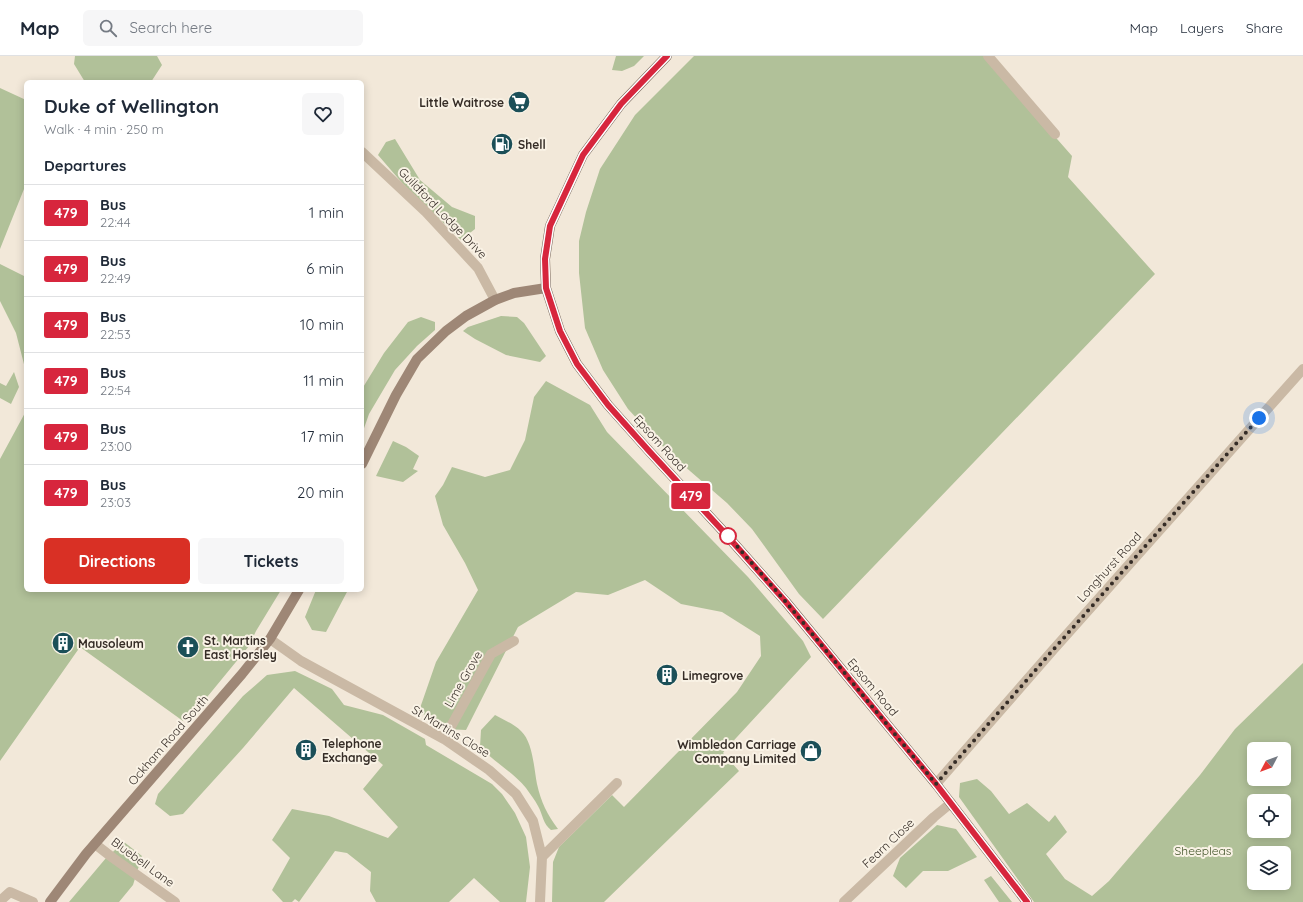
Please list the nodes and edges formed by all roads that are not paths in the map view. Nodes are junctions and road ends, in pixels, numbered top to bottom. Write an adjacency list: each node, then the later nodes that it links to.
1 (667, 56): 5 (main road, Epsom Road)
2 (988, 56): 3 (street)
3 (1055, 134)
4 (364, 154): 6 (street, Guildford Lodge Drive)
5 (546, 288): 6 (main road); 14 (main road, Epsom Road)
6 (495, 300): 8 (main road)
7 (1303, 369): 14 (street, Longhurst Road)
8 (364, 460)
9 (298, 592): 10 (main road, Ockham Road South)
10 (270, 639): 12 (street, St Martins Close); 16 (main road, Ockham Road South)
11 (514, 641): 12 (street, Lime Grove)
12 (444, 739): 17 (street, St Martins Close)
13 (617, 783): 17 (street)
14 (936, 784): 15 (main road, Epsom Road)
15 (951, 803): 23 (street, Fearn Close); 24 (main road, Epsom Road)
16 (95, 844): 20 (main road, Ockham Road South); 21 (street, Bluebell Lane)
17 (542, 858): 22 (street, St Martins Close)
18 (0, 901): 19 (street)
19 (33, 902)
20 (50, 902)
21 (175, 902)
22 (540, 902)
23 (844, 902)
24 (1027, 902)

